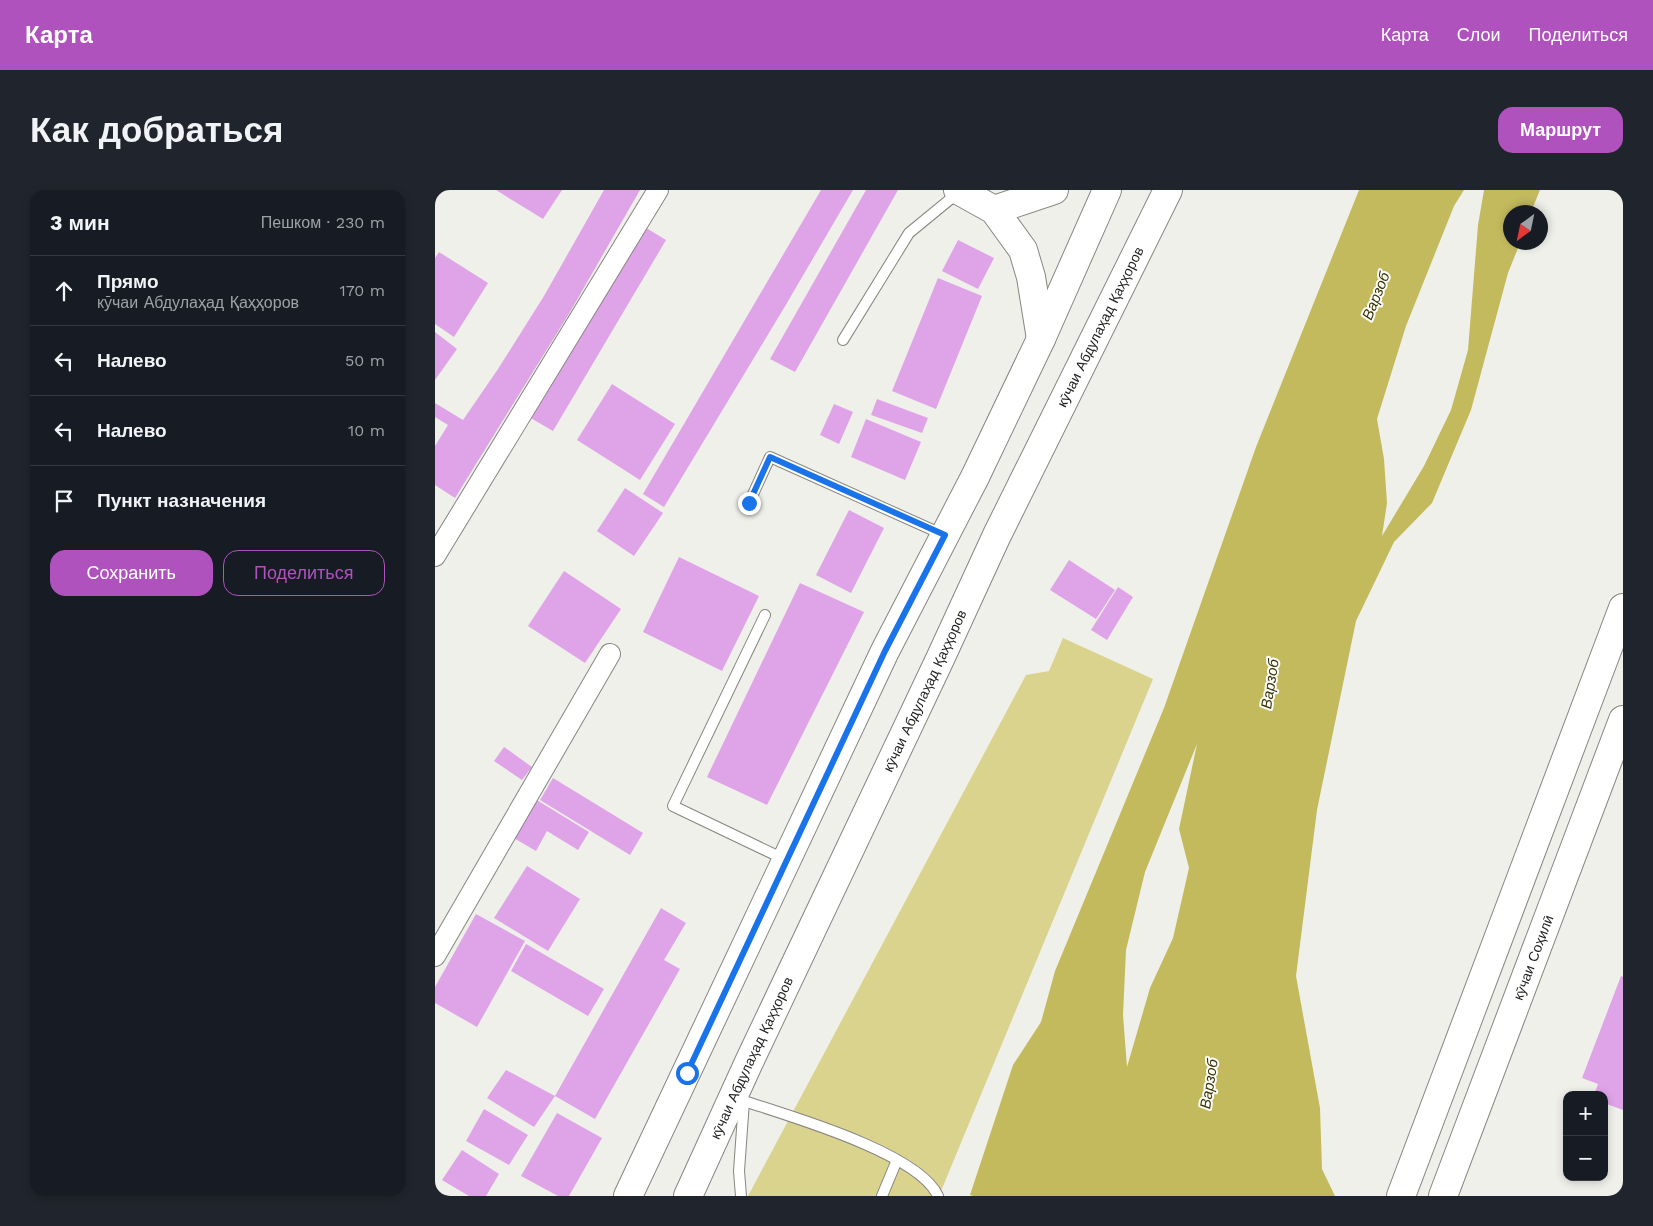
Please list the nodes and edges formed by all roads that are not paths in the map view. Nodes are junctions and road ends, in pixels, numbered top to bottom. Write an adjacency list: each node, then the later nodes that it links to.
1 (658, 190): 11 (street)
2 (1054, 190): 6 (main road)
3 (1107, 190): 7 (main road)
4 (1168, 190): 20 (main road, кӯчаи Абдулаҳад Қаҳҳоров)
5 (959, 191): 6 (main road); 8 (lane)
6 (994, 210): 7 (main road)
7 (1041, 339): 10 (main road)
8 (843, 340)
9 (749, 503): 10 (lane)
10 (945, 535): 16 (main road)
11 (435, 556)
12 (1623, 608): 24 (main road)
13 (765, 615): 16 (lane)
14 (609, 654): 17 (street)
15 (1623, 720): 25 (main road, кӯчаи Соҳилӣ)
16 (787, 860): 19 (main road)
17 (435, 956)
18 (897, 1160): 21 (lane); 22 (lane); 23 (lane)
19 (628, 1196)
20 (688, 1196)
21 (741, 1196)
22 (882, 1196)
23 (938, 1196)
24 (1401, 1196)
25 (1443, 1196)

